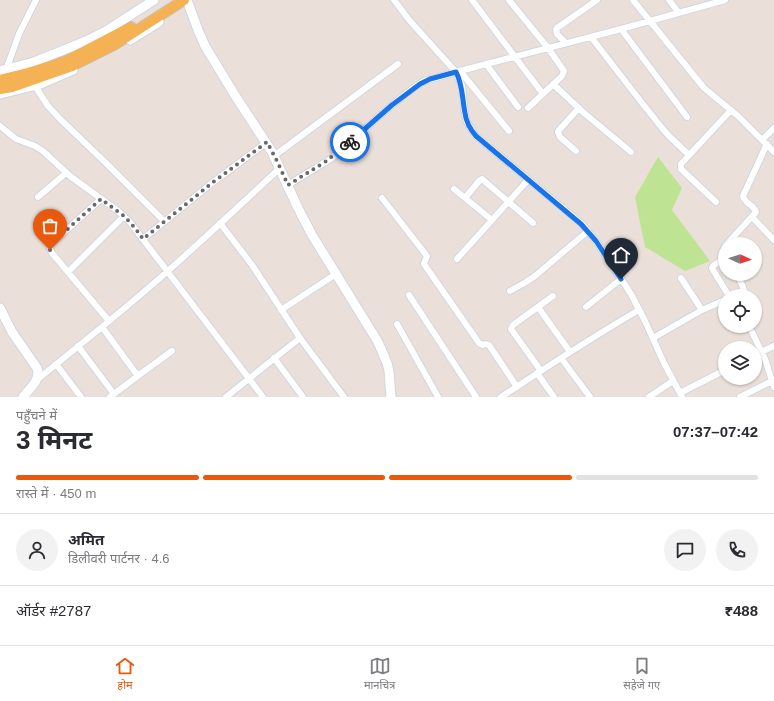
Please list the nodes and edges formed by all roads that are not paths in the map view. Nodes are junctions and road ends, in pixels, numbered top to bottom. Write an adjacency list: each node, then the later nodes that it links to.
1 (36, 0): 21 (street)
2 (154, 0): 21 (street)
3 (173, 0): 23 (main road)
4 (394, 0): 22 (street)
5 (472, 0): 18 (street)
6 (509, 0): 17 (street)
7 (597, 0): 16 (street)
8 (633, 0): 13 (street)
9 (669, 0): 12 (street)
10 (723, 0): 12 (street)
11 (188, 1): 25 (street); 26 (main road); 37 (street)
12 (679, 13): 13 (street)
13 (650, 21): 14 (street); 32 (street)
14 (621, 29): 15 (street); 33 (street)
15 (591, 37): 16 (street); 42 (street)
16 (566, 43): 17 (street)
17 (548, 48): 18 (street); 24 (street)
18 (514, 57): 20 (street); 28 (street)
19 (398, 64): 43 (street)
20 (486, 64): 22 (street); 29 (street)
21 (3, 70)
22 (458, 71): 36 (street); 46 (street); 47 (street)
23 (0, 80)
24 (553, 84): 28 (street); 31 (street)
25 (35, 86): 27 (street); 58 (street)
26 (0, 89)
27 (0, 94)
28 (543, 94): 30 (street)
29 (518, 107)
30 (528, 108)
31 (579, 108): 39 (street); 40 (street)
32 (731, 110): 38 (street); 42 (street)
33 (687, 117)
34 (0, 126): 45 (street)
35 (774, 128): 38 (street)
36 (509, 131)
37 (267, 142): 43 (street); 58 (street)
38 (764, 142): 41 (street); 56 (street)
39 (576, 151)
40 (631, 152)
41 (774, 152)
42 (689, 155): 54 (street)
43 (274, 156): 44 (street)
44 (280, 168): 47 (street); 59 (street)
45 (66, 173): 49 (street); 52 (street)
46 (528, 180): 53 (street); 61 (street)
47 (288, 185): 69 (street)
48 (454, 189): 51 (street)
49 (38, 197)
50 (382, 198): 103 (street)
51 (465, 198): 53 (street); 57 (street)
52 (101, 199): 55 (street); 67 (street)
53 (508, 202): 57 (street); 60 (street)
54 (716, 202)
55 (124, 216): 63 (street); 67 (street)
56 (752, 217): 62 (street); 64 (street)
57 (492, 220): 65 (street)
58 (164, 221): 63 (street)
59 (220, 223): 68 (street); 80 (street)
60 (533, 223)
61 (588, 231): 72 (street); 73 (street)
62 (733, 237)
63 (143, 239): 68 (street)
64 (774, 240)
65 (457, 259)
66 (718, 262): 71 (street)
67 (68, 272): 83 (street)
68 (167, 272): 83 (street); 99 (street)
69 (336, 274): 80 (street); 113 (street)
70 (681, 278): 82 (street)
71 (718, 278)
72 (621, 279): 78 (street); 81 (street)
73 (510, 291)
74 (409, 295): 115 (street)
75 (553, 296): 77 (street)
76 (718, 303): 82 (street)
77 (538, 307): 91 (street); 96 (street)
78 (586, 307)
79 (0, 308): 100 (street)
80 (281, 310): 86 (street)
81 (639, 310): 87 (street); 91 (street)
82 (702, 310): 87 (street)
83 (109, 321): 85 (street)
84 (397, 324): 114 (street)
85 (102, 327): 88 (street); 98 (street)
86 (300, 338): 93 (street); 107 (street)
87 (653, 338): 101 (street)
88 (78, 346): 95 (street); 106 (street)
89 (774, 346): 92 (street)
90 (172, 351): 98 (street)
91 (570, 352): 94 (street)
92 (762, 352): 102 (street)
93 (274, 358): 99 (street); 112 (street)
94 (561, 358): 96 (street); 118 (street)
95 (56, 364): 100 (street); 109 (street)
96 (539, 372): 103 (street); 117 (street)
97 (718, 374): 105 (street)
98 (139, 375): 106 (street)
99 (250, 378): 110 (street); 111 (street)
100 (38, 379): 108 (street)
101 (673, 381): 105 (street); 119 (street)
102 (773, 384): 120 (street)
103 (517, 387): 104 (street)
104 (510, 395): 116 (street)
105 (681, 395)
106 (112, 396)
107 (341, 396)
108 (23, 397)
109 (81, 397)
110 (226, 397)
111 (263, 397)
112 (303, 397)
113 (391, 397)
114 (438, 397)
115 (476, 397)
116 (501, 397)
117 (554, 397)
118 (590, 397)
119 (649, 397)
120 (740, 397)

